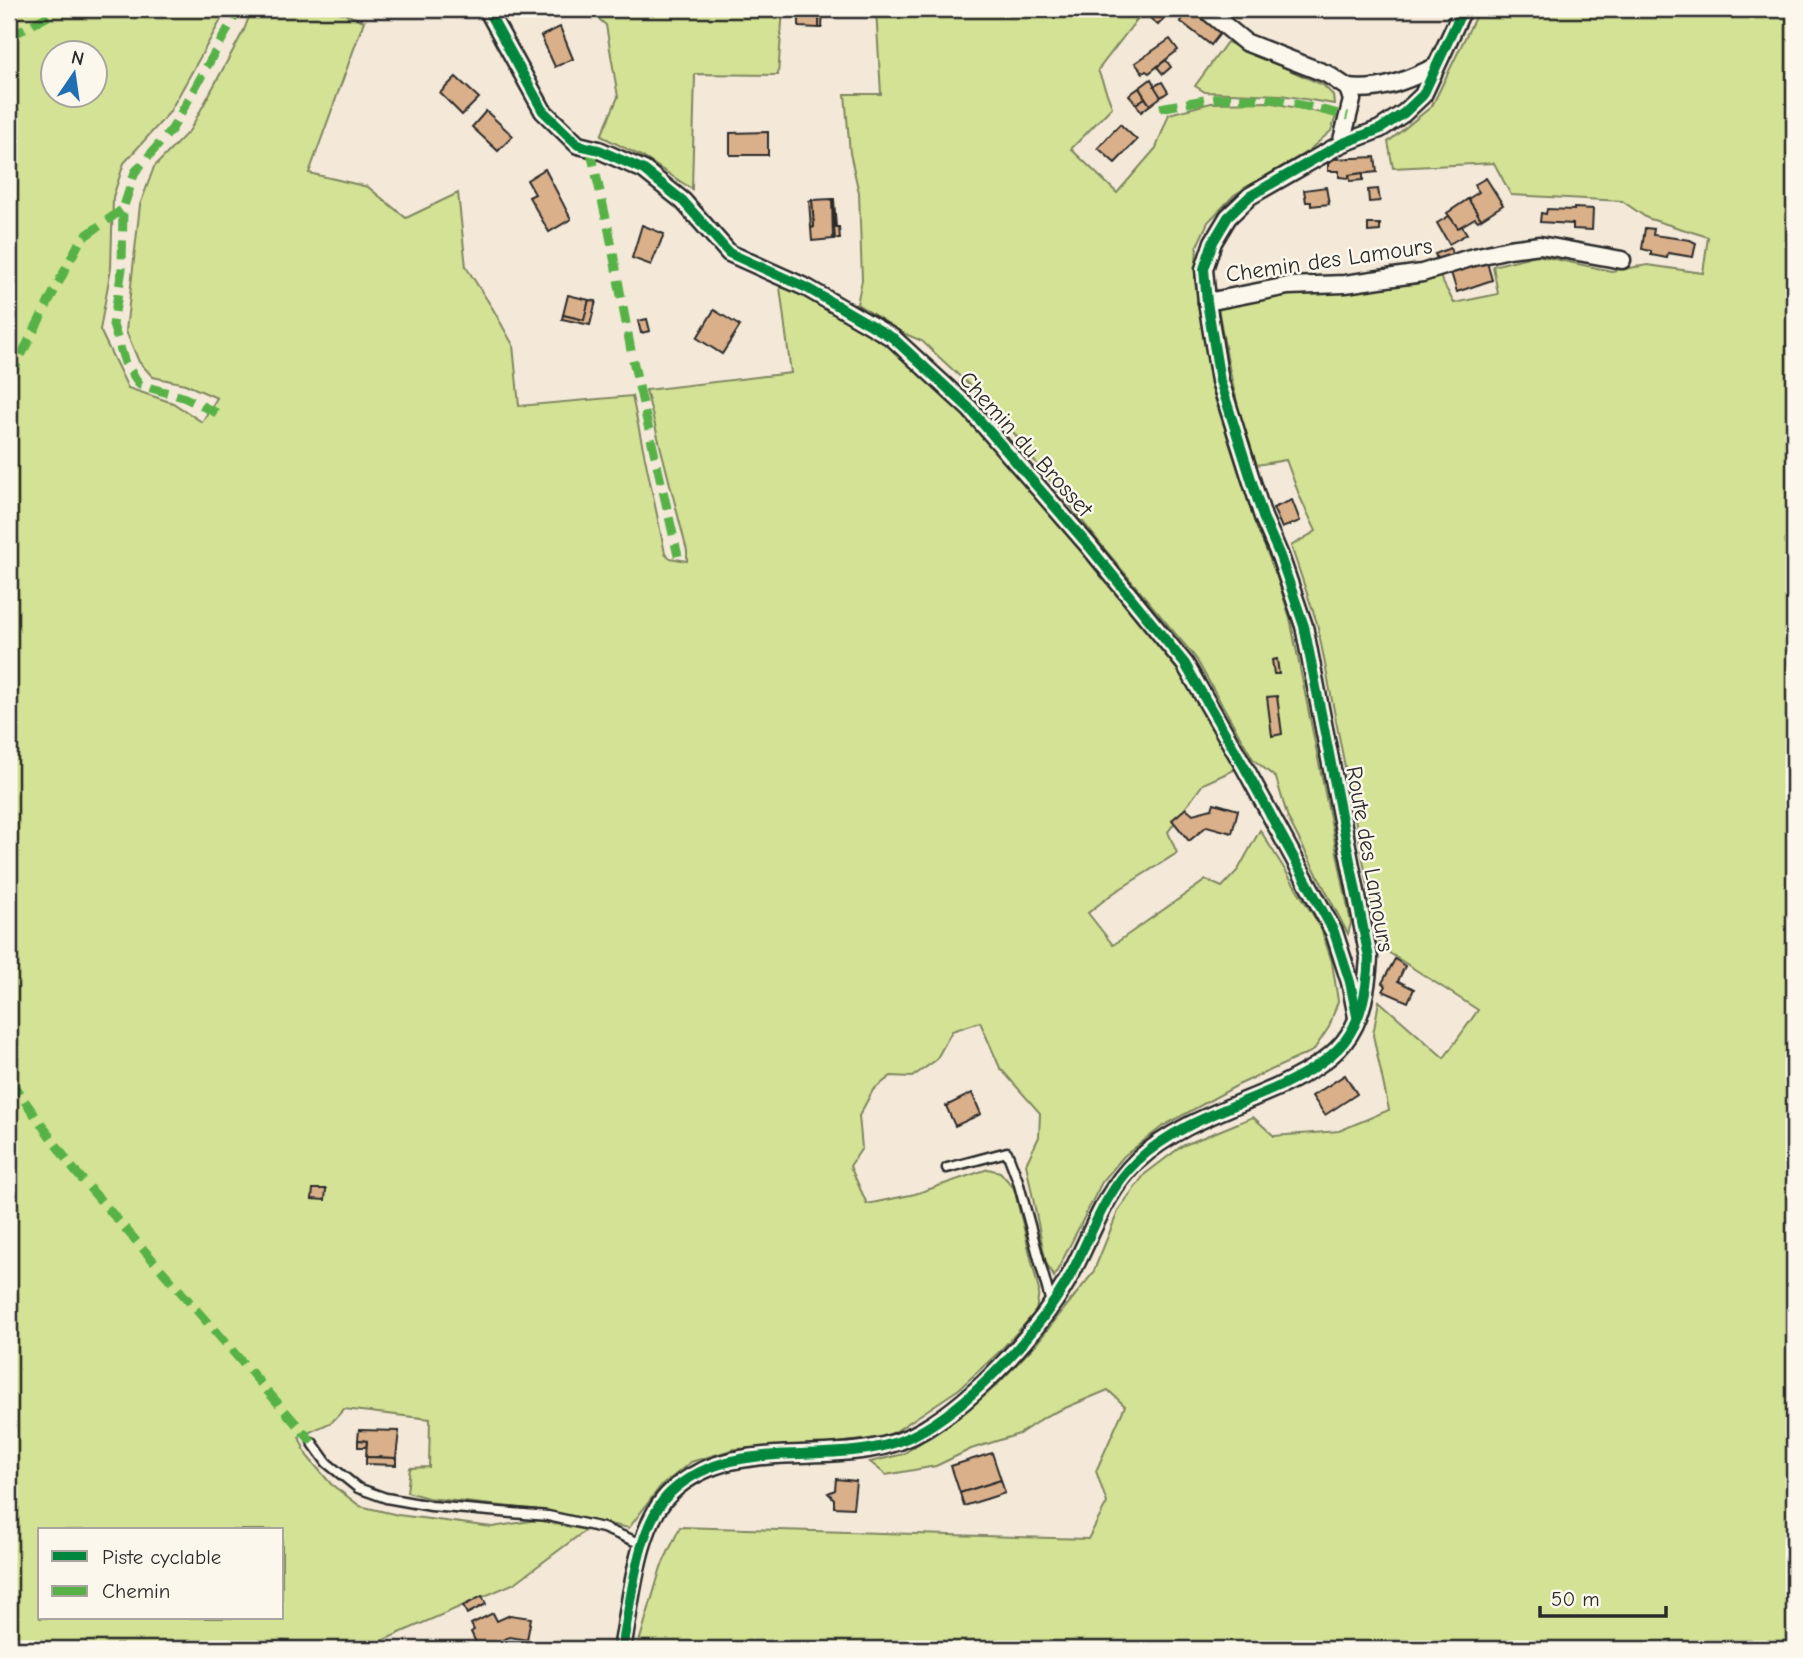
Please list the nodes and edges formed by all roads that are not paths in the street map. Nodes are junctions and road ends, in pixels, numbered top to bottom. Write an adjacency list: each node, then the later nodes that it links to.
1 (487, 9): 9 (street, Chemin du Brosset)
2 (1205, 9): 5 (street)
3 (1463, 9): 4 (street, Route des Lamours)
4 (1435, 67): 5 (street); 6 (street, Route des Lamours)
5 (1348, 88): 6 (street)
6 (1341, 144): 8 (street, Route des Lamours)
7 (1622, 260): 8 (street, Chemin des Lamours)
8 (1207, 302): 9 (street, Route des Lamours)
9 (1357, 1019): 11 (street, Route des Lamours)
10 (947, 1168): 11 (lane)
11 (1051, 1303): 13 (street, Route des Lamours)
12 (312, 1442): 13 (lane)
13 (642, 1544): 14 (street, Route des Lamours)
14 (622, 1649)

